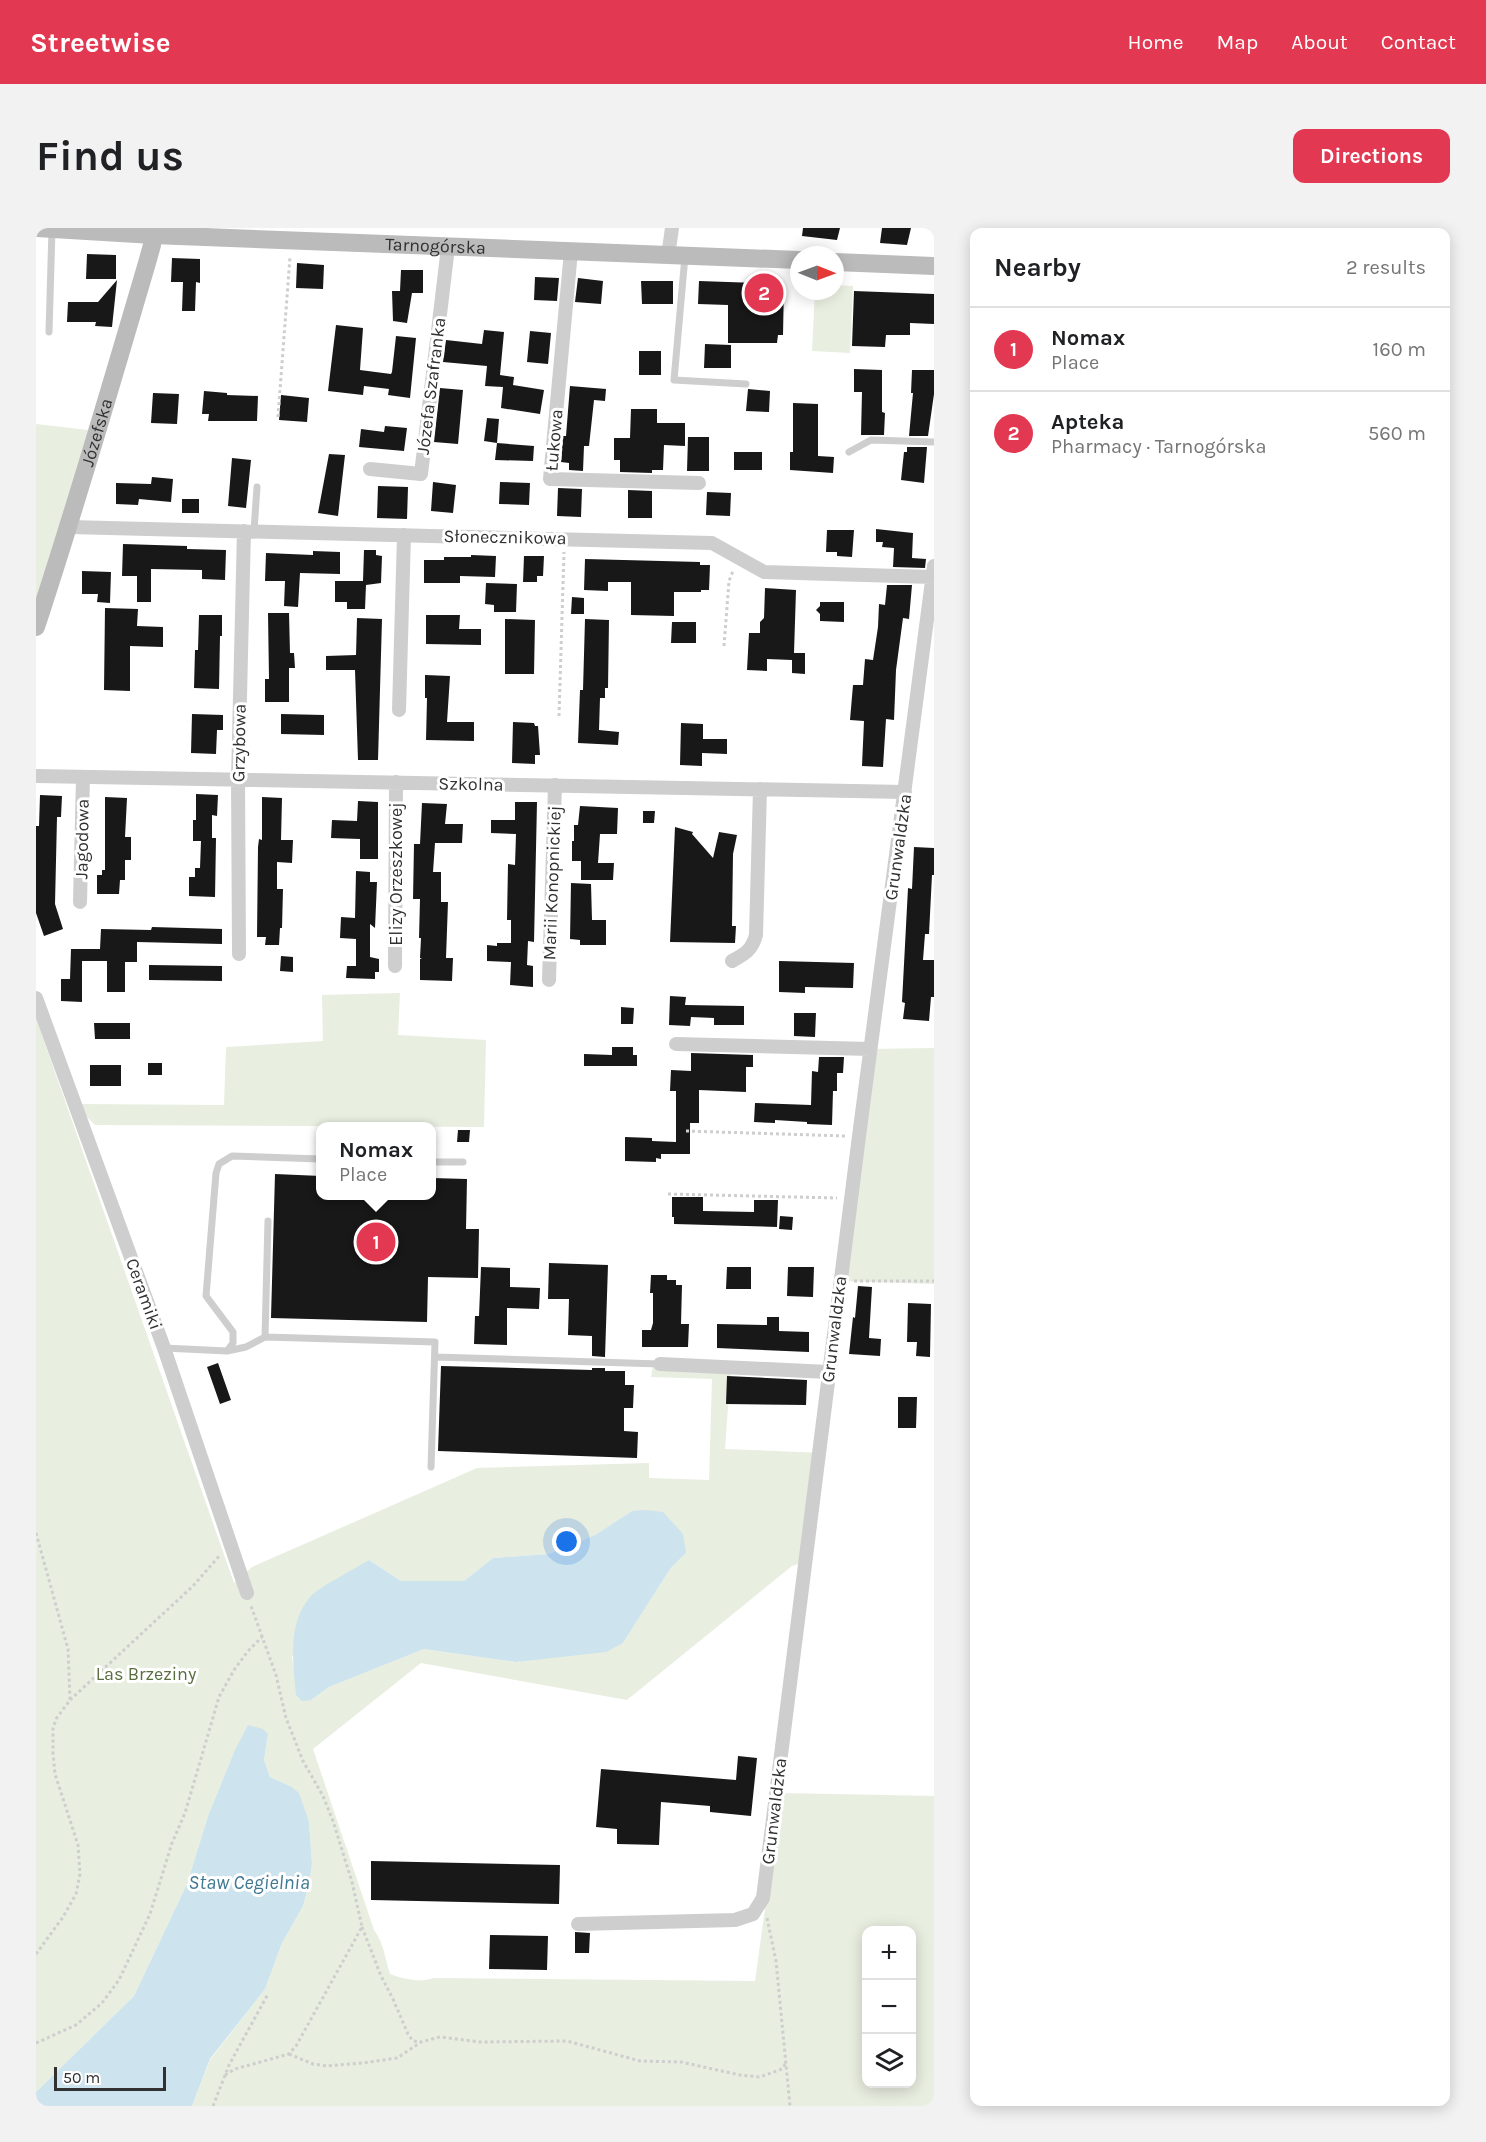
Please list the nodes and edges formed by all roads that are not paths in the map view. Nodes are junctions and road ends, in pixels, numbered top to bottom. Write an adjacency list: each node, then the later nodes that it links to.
1 (672, 228): 7 (street)
2 (44, 229): 4 (street, Tarnogórska); 11 (lane)
3 (175, 232): 4 (street, Tarnogórska); 5 (street, Tarnogórska)
4 (153, 235): 18 (street, Józefska)
5 (448, 247): 6 (street, Tarnogórska); 15 (street, Józefa Szafranka)
6 (571, 251): 7 (street, Tarnogórska); 16 (street, Łukowa)
7 (677, 256): 8 (street, Tarnogórska); 12 (lane)
8 (790, 261)
9 (844, 262): 10 (street)
10 (934, 266)
11 (49, 332)
12 (746, 384)
13 (934, 442): 14 (lane)
14 (849, 452)
15 (370, 469)
16 (699, 483)
17 (257, 487): 19 (lane)
18 (69, 527): 19 (street, Słonecznikowa); 22 (street, Józefska)
19 (249, 531): 20 (street, Słonecznikowa); 26 (street, Grzybowa)
20 (405, 535): 21 (street, Słonecznikowa); 23 (street)
21 (933, 572): 30 (street, Grunwaldzka)
22 (36, 627)
23 (399, 710)
24 (36, 776): 25 (street, Szkolna)
25 (83, 777): 26 (street, Szkolna); 31 (street, Jagodowa)
26 (238, 779): 27 (street, Szkolna); 32 (street, Grzybowa)
27 (396, 782): 28 (street, Szkolna); 34 (street, Elizy Orzeszkowej)
28 (555, 785): 29 (street, Szkolna); 35 (street, Marii Konopnickiej)
29 (760, 789): 30 (street, Szkolna); 33 (street)
30 (905, 792): 38 (street, Grunwaldzka)
31 (80, 902)
32 (239, 954)
33 (732, 961)
34 (396, 966)
35 (549, 980)
36 (36, 998): 44 (street, Ceramiki)
37 (676, 1044): 38 (street)
38 (870, 1049): 48 (street, Grunwaldzka)
39 (316, 1159): 45 (lane)
40 (436, 1162): 41 (lane)
41 (463, 1162)
42 (268, 1221): 43 (lane)
43 (265, 1337): 45 (lane); 46 (lane)
44 (164, 1348): 45 (lane); 50 (street, Ceramiki)
45 (227, 1351)
46 (435, 1358): 47 (lane); 49 (lane)
47 (660, 1364): 48 (street)
48 (828, 1372): 51 (street, Grunwaldzka)
49 (431, 1467)
50 (247, 1593)
51 (578, 1924)

